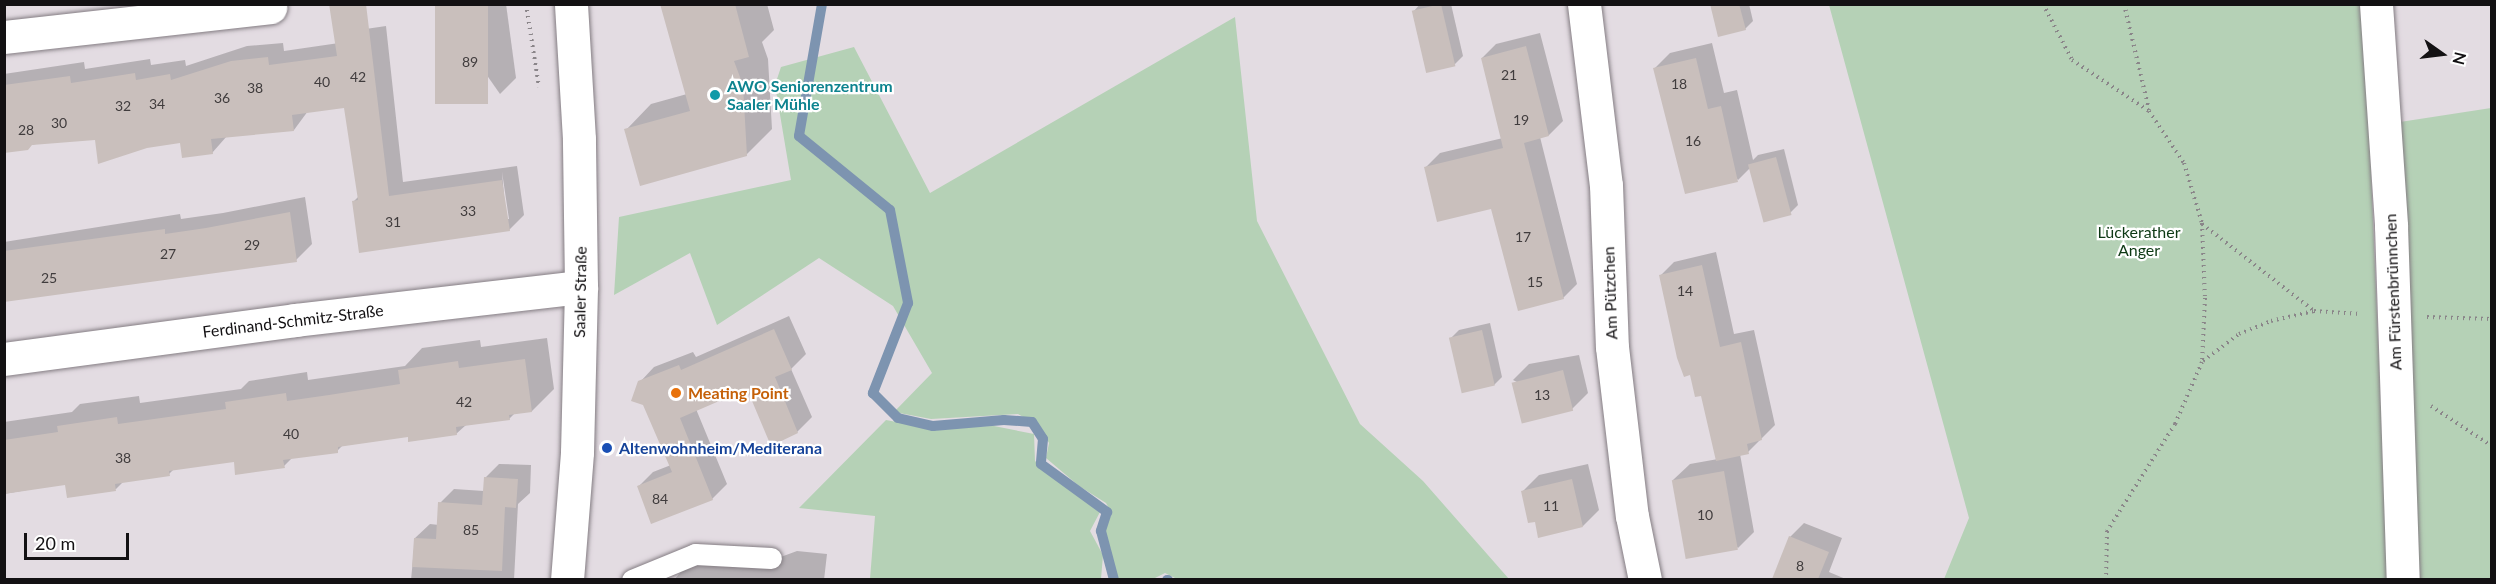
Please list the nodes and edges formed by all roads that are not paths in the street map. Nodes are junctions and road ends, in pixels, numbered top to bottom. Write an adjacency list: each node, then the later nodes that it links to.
1 (571, 4): 6 (street, Saaler Straße)
2 (1584, 4): 11 (street, Am Pützchen)
3 (2376, 4): 12 (street, Am Fürstenbrünnchen)
4 (270, 7): 5 (street)
5 (4, 37)
6 (581, 287): 7 (street, Ferdinand-Schmitz-Straße); 9 (street, Saaler Straße)
7 (4, 359)
8 (771, 558): 10 (lane)
9 (567, 579)
10 (632, 579)
11 (1645, 579)
12 (2403, 579)

